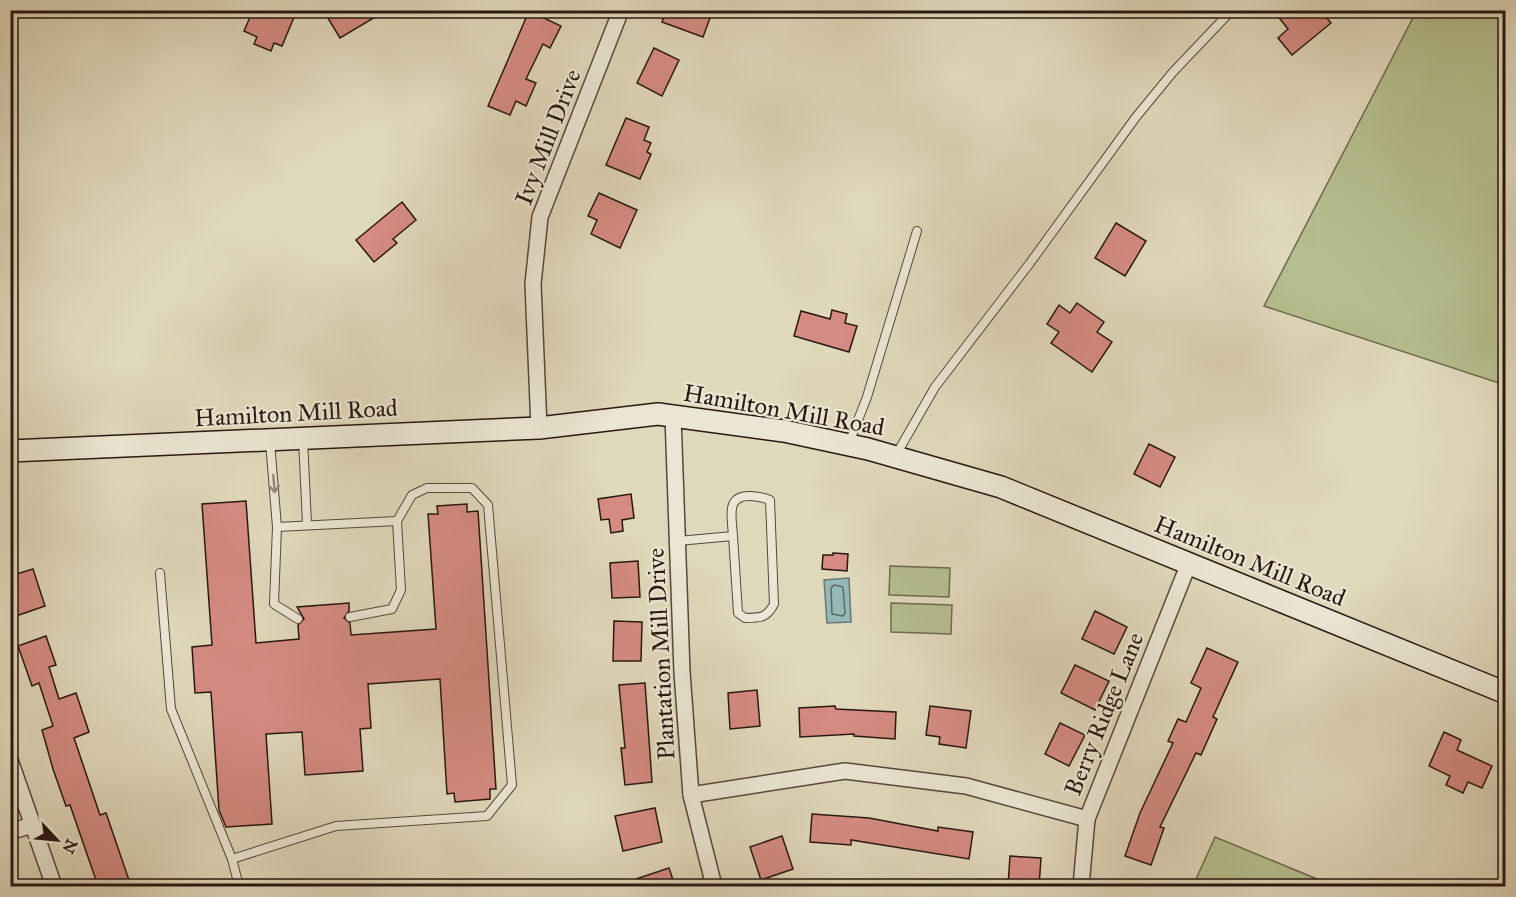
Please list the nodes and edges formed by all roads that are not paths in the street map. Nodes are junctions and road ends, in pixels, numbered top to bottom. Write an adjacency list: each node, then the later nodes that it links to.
1 (621, 10): 5 (street, Ivy Mill Drive)
2 (1232, 10): 10 (lane)
3 (917, 231): 8 (lane)
4 (673, 416): 5 (main road, Hamilton Mill Road); 8 (main road, Hamilton Mill Road); 15 (street, Plantation Mill Drive)
5 (539, 428): 6 (main road, Hamilton Mill Road)
6 (303, 439): 7 (main road, Hamilton Mill Road); 12 (lane)
7 (270, 440): 9 (main road, Hamilton Mill Road); 13 (lane, one-way to 13)
8 (848, 444): 10 (main road, Hamilton Mill Road)
9 (10, 451)
10 (896, 456): 16 (main road, Hamilton Mill Road)
11 (397, 521): 12 (lane); 18 (lane); 26 (lane)
12 (307, 525): 13 (lane)
13 (277, 527): 19 (lane)
14 (733, 536): 14 (lane); 15 (lane)
15 (678, 541): 22 (street, Plantation Mill Drive)
16 (1189, 563): 20 (main road, Hamilton Mill Road); 23 (street, Berry Ridge Lane)
17 (160, 573): 26 (lane)
18 (350, 617)
19 (298, 619)
20 (1506, 693)
21 (10, 760): 24 (street)
22 (690, 795): 23 (street); 29 (street, Plantation Mill Drive)
23 (1087, 819): 30 (street, Berry Ridge Lane)
24 (32, 825): 25 (street); 27 (street)
25 (10, 832)
26 (232, 859): 28 (lane)
27 (54, 886)
28 (239, 886)
29 (714, 886)
30 (1081, 886)

